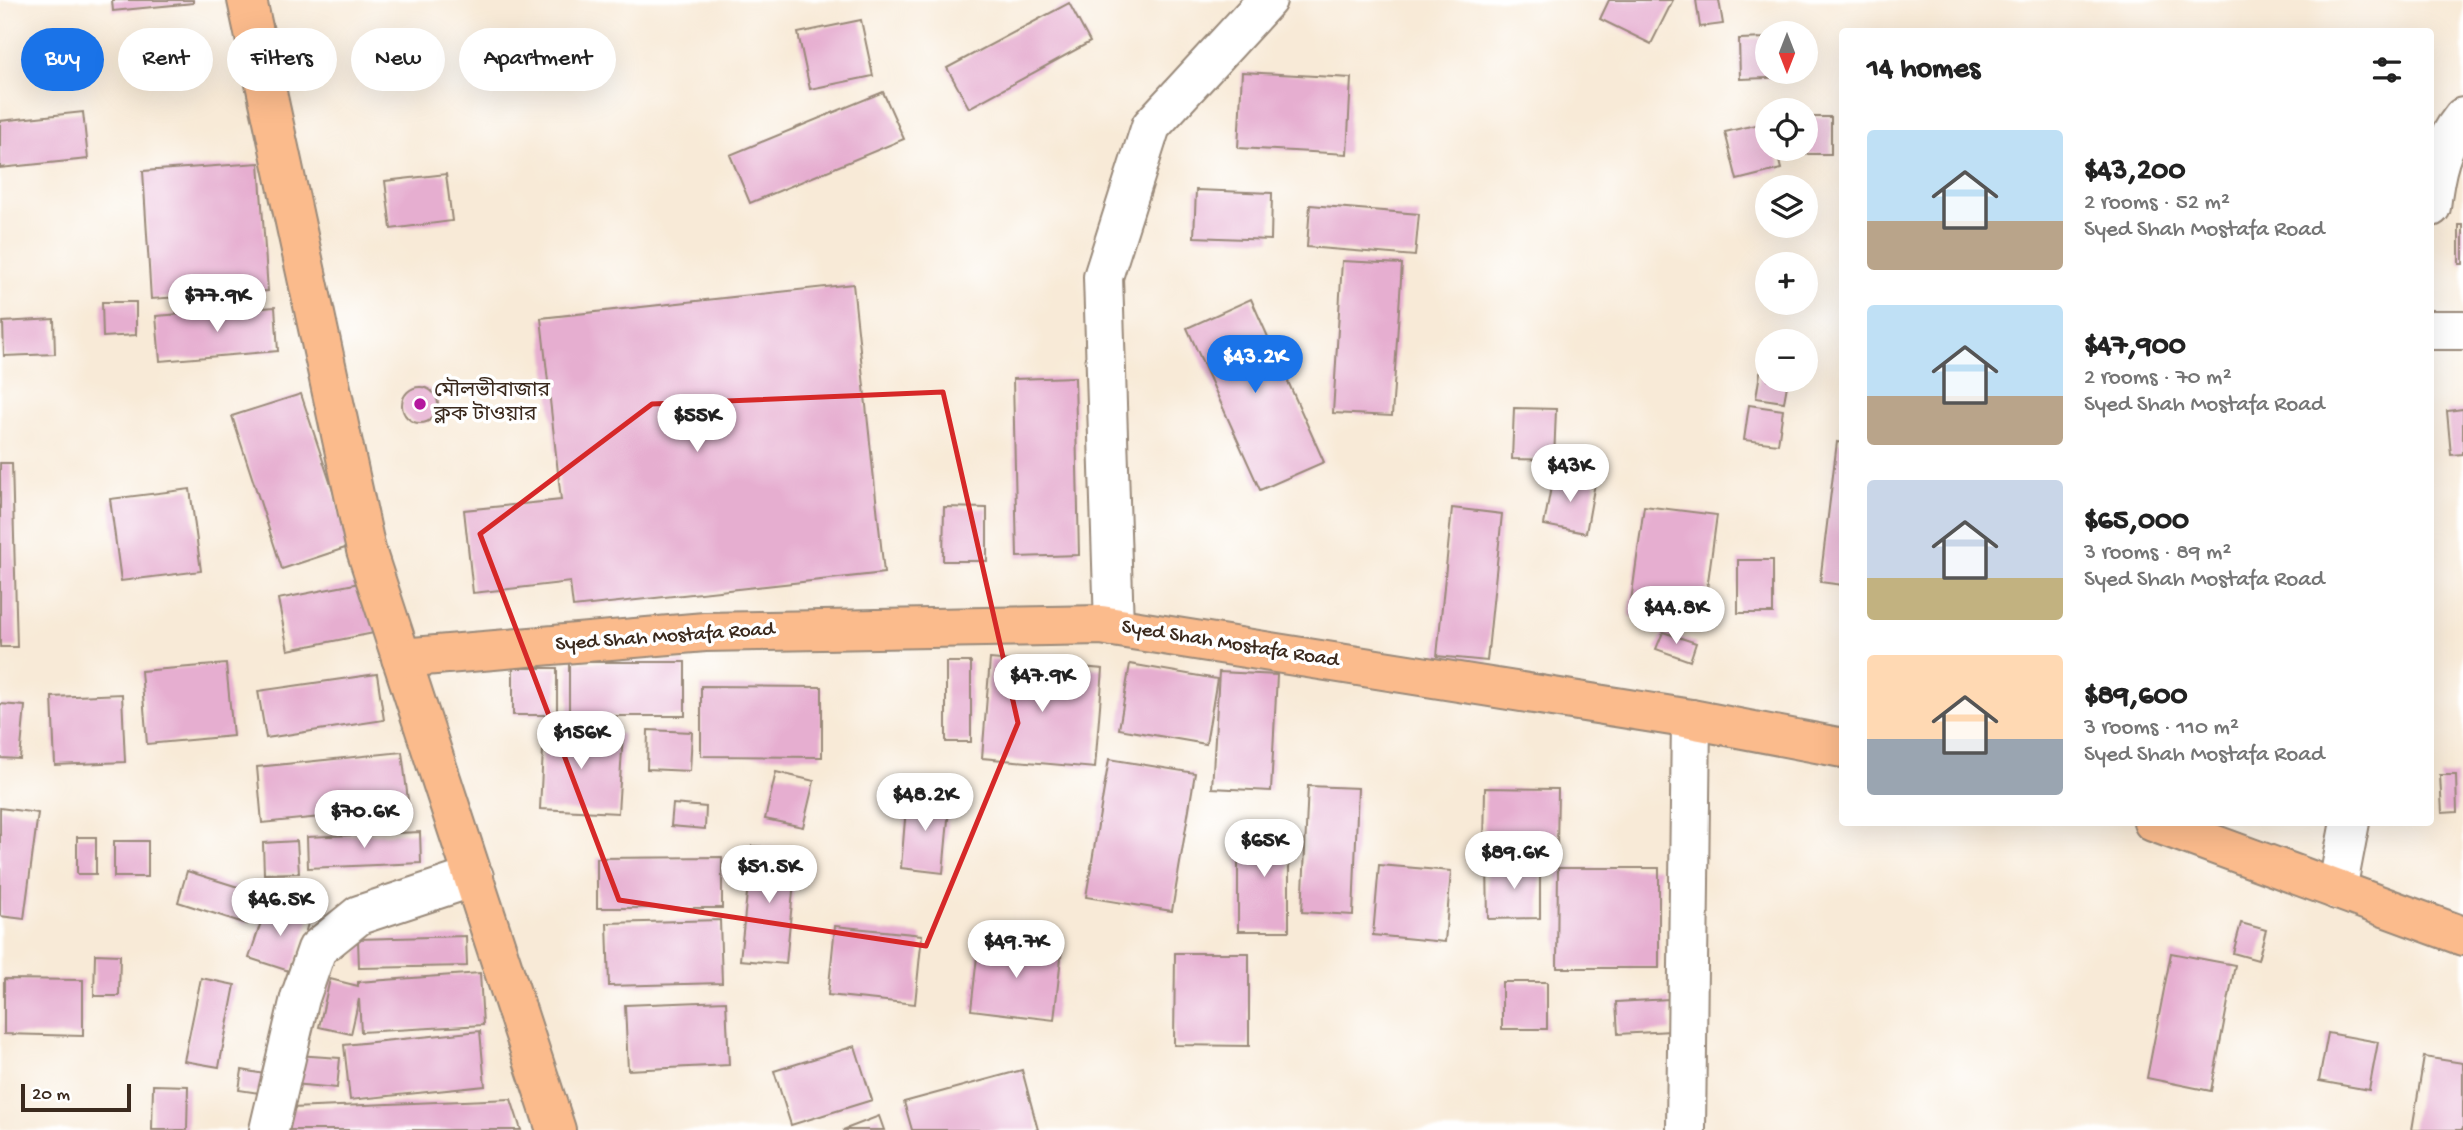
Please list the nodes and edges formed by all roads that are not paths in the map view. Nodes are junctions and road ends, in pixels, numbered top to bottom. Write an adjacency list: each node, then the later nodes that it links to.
1 (247, 0): 8 (highway)
2 (1267, 0): 7 (street)
3 (2463, 117): 4 (street)
4 (2434, 184)
5 (2434, 330): 6 (street)
6 (2463, 330)
7 (1114, 627): 8 (highway, Syed Shah Mostafa Road); 9 (highway, Syed Shah Mostafa Road)
8 (401, 658): 13 (highway)
9 (1691, 719): 10 (highway, Syed Shah Mostafa Road); 18 (street)
10 (1839, 747)
11 (2163, 826): 14 (highway)
12 (2349, 826): 14 (street)
13 (474, 877): 16 (street); 17 (highway)
14 (2337, 890): 15 (highway)
15 (2463, 936)
16 (269, 1130)
17 (556, 1130)
18 (1686, 1130)

